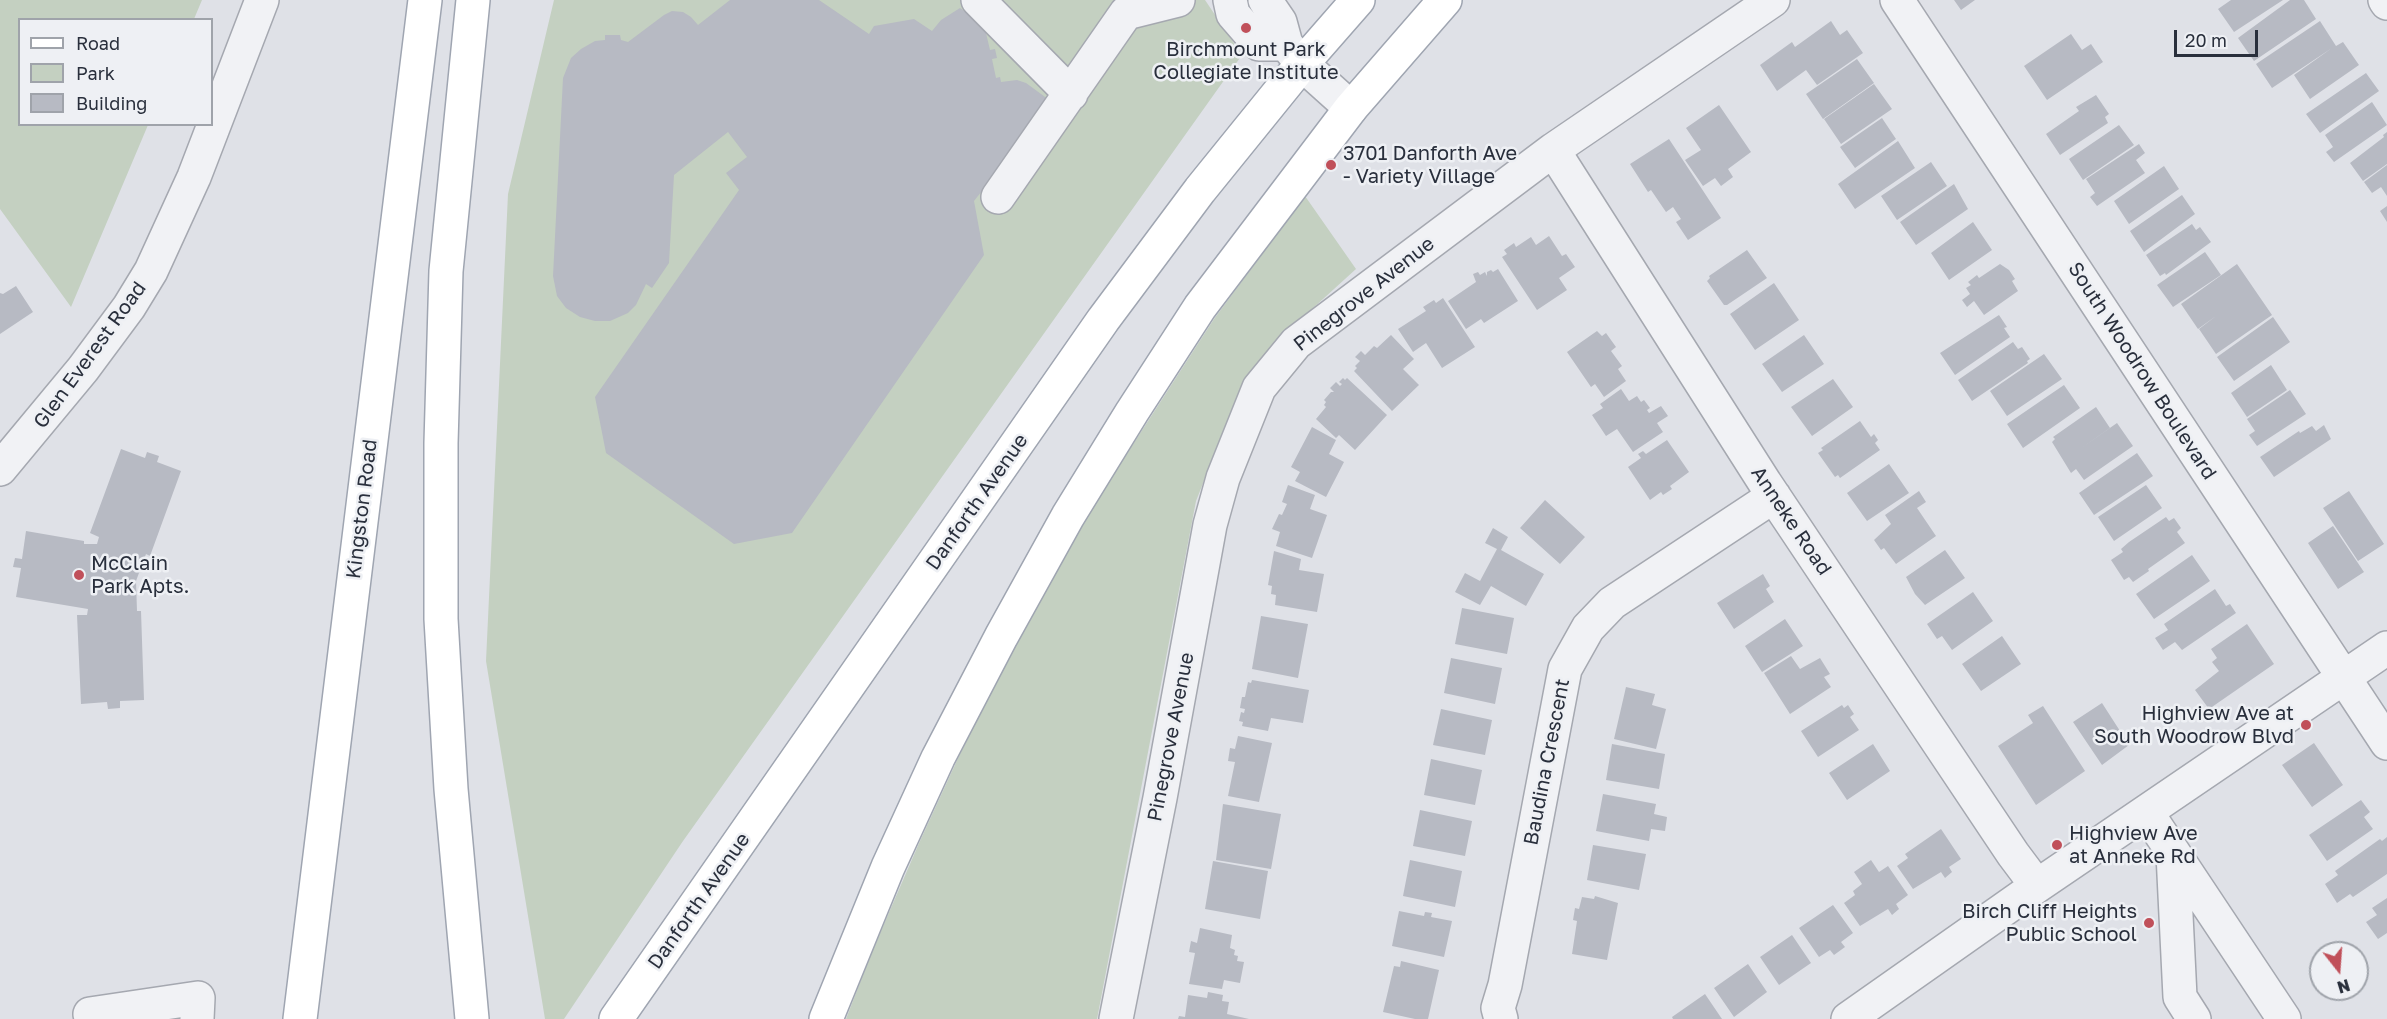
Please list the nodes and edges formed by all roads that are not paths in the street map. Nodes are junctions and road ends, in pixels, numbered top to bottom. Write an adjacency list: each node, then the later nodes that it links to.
1 (262, 0): 18 (street, Glen Everest Road)
2 (425, 0): 28 (main road, Kingston Road)
3 (473, 0): 29 (main road)
4 (978, 0): 14 (street)
5 (1178, 0): 12 (street)
6 (1230, 0): 13 (street)
7 (1265, 0): 13 (street)
8 (1358, 0): 13 (main road, Danforth Avenue)
9 (1445, 0): 15 (main road)
10 (1773, 0): 16 (street, Pinegrove Avenue)
11 (1897, 0): 21 (street, South Woodrow Boulevard)
12 (1117, 7): 14 (street)
13 (1294, 54): 15 (street); 30 (main road, Danforth Avenue)
14 (1071, 94): 17 (street)
15 (1351, 108): 31 (main road)
16 (1553, 150): 19 (street, Anneke Road); 32 (street, Pinegrove Avenue)
17 (998, 197)
18 (0, 469)
19 (1774, 496): 25 (street, Anneke Road); 33 (street, Baudina Crescent)
20 (2387, 648): 21 (street)
21 (2343, 678): 22 (street, South Woodrow Boulevard); 23 (street)
22 (2387, 742)
23 (2147, 813): 24 (street); 25 (street)
24 (2173, 852): 35 (street); 36 (street)
25 (2037, 886): 34 (street)
26 (113, 1014): 27 (street)
27 (197, 1019)
28 (300, 1019)
29 (472, 1019)
30 (616, 1019)
31 (825, 1019)
32 (1116, 1019)
33 (1501, 1019)
34 (1848, 1019)
35 (2194, 1019)
36 (2284, 1019)

